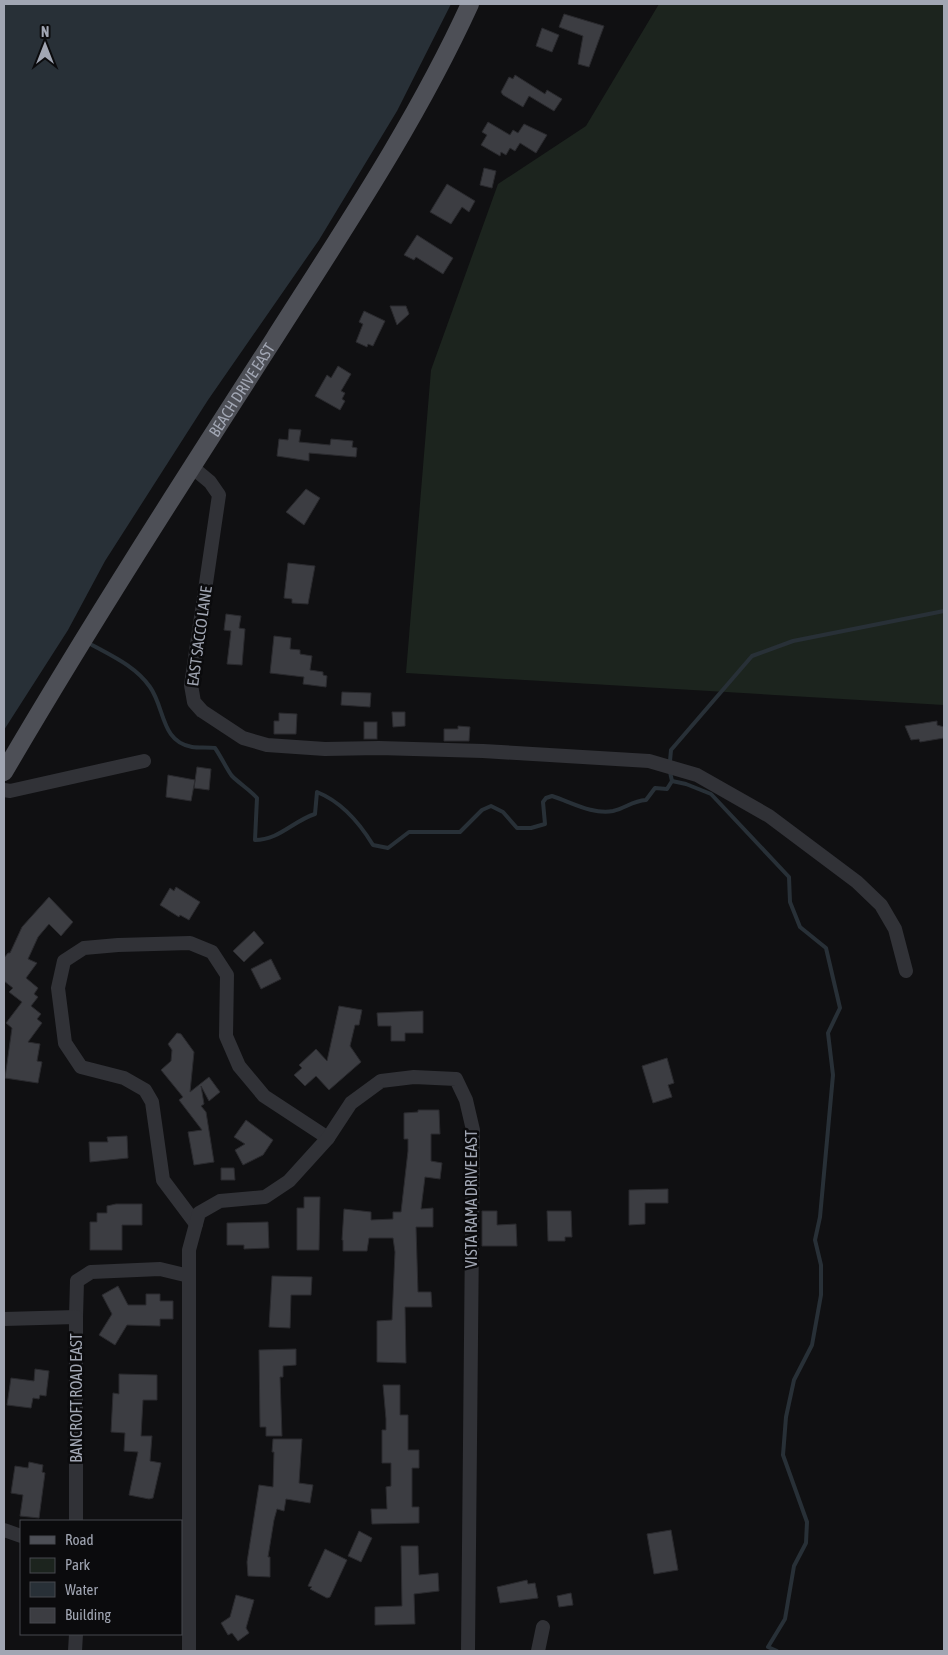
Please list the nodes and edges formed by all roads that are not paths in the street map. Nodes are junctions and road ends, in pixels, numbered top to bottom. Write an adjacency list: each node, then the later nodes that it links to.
1 (470, 4): 2 (main road, BEACH DRIVE EAST)
2 (192, 467): 4 (main road, BEACH DRIVE EAST); 6 (street, EAST SACCO LANE)
3 (144, 761): 5 (street)
4 (4, 772)
5 (4, 790)
6 (906, 971)
7 (328, 1138): 8 (street, VISTA RAMA DRIVE EAST); 8 (street); 19 (street, VISTA RAMA DRIVE EAST)
8 (196, 1224): 9 (street, VISTA RAMA DRIVE EAST)
9 (189, 1276): 10 (street); 18 (street, VISTA RAMA DRIVE EAST)
10 (76, 1317): 11 (street, BANCROFT ROAD EAST); 12 (street, BANCROFT ROAD EAST)
11 (4, 1319)
12 (76, 1520)
13 (4, 1530): 14 (street)
14 (20, 1536)
15 (543, 1626): 20 (street)
16 (76, 1635): 17 (street)
17 (76, 1651)
18 (190, 1651)
19 (468, 1651)
20 (538, 1651)

